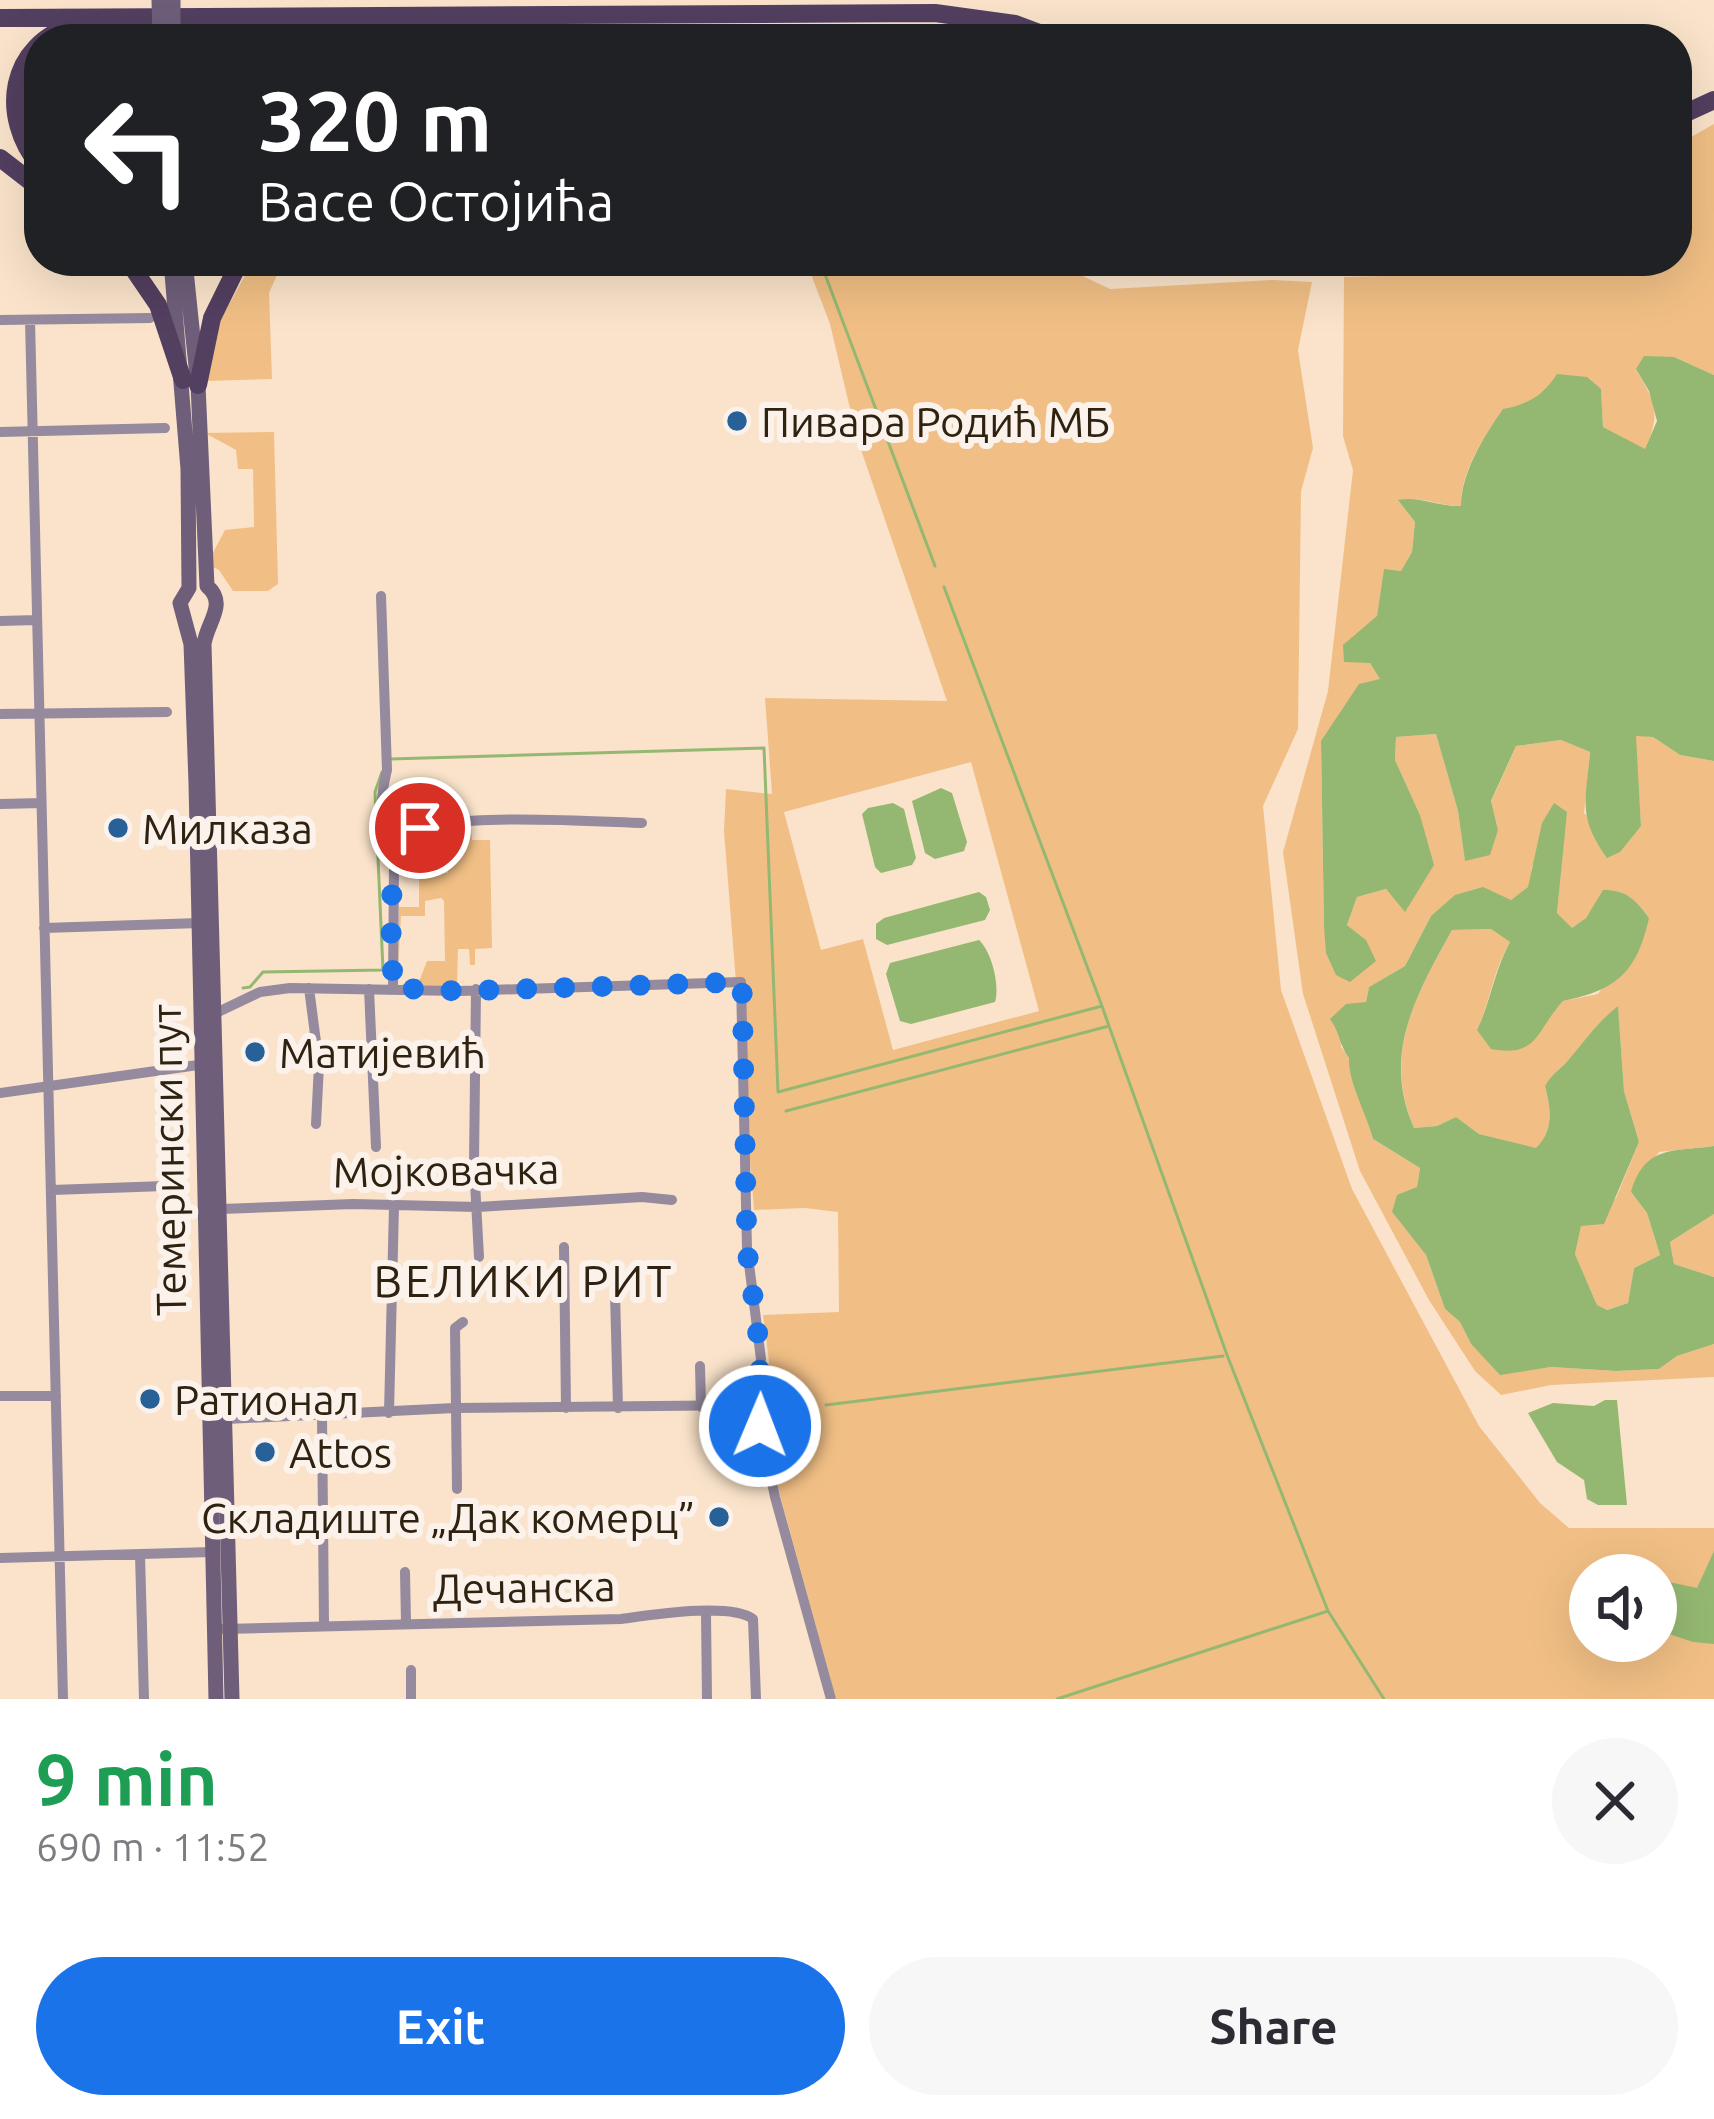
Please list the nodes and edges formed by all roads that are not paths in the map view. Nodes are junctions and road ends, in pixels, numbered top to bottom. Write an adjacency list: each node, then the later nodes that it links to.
1 (570, 15): 2 (main road); 7 (main road); 8 (main road)
2 (238, 17): 4 (main road); 6 (main road)
3 (0, 18): 4 (main road)
4 (98, 18): 5 (main road)
5 (80, 24)
6 (258, 24)
7 (514, 24)
8 (1015, 24)
9 (24, 50): 10 (main road)
10 (24, 152)
11 (0, 158): 12 (main road)
12 (24, 176)
13 (138, 276): 20 (main road)
14 (173, 276): 20 (main road)
15 (186, 276): 20 (main road)
16 (232, 276): 20 (main road)
17 (150, 318): 19 (street)
18 (0, 320): 19 (street)
19 (30, 320): 23 (street)
20 (190, 383): 24 (main road)
21 (165, 428): 23 (street)
22 (0, 432): 23 (street)
23 (32, 432): 27 (street)
24 (198, 587): 26 (main road); 28 (main road)
25 (381, 596): 36 (street)
26 (187, 619): 28 (main road); 37 (main road, Темерински пут)
27 (37, 620): 29 (street); 32 (street)
28 (210, 620): 43 (main road, Темерински пут)
29 (0, 621)
30 (167, 712): 32 (street)
31 (0, 714): 32 (street)
32 (38, 714): 33 (street)
33 (40, 803): 34 (street); 38 (street)
34 (0, 804)
35 (642, 823): 36 (street)
36 (394, 865): 40 (street)
37 (200, 923): 38 (street); 44 (main road, Темерински пут)
38 (44, 928): 45 (street)
39 (309, 988): 41 (street); 43 (street); 47 (street)
40 (393, 988): 41 (street); 42 (street)
41 (369, 989): 48 (street)
42 (476, 989): 53 (street); 62 (street)
43 (215, 1013): 44 (main road, Темерински пут)
44 (209, 1064): 45 (street); 54 (main road, Темерински пут); 71 (main road, Темерински пут)
45 (49, 1086): 46 (street); 50 (street)
46 (0, 1093)
47 (316, 1124)
48 (376, 1148)
49 (165, 1186): 50 (street)
50 (52, 1190): 61 (street)
51 (672, 1200): 53 (street, Мојковачка)
52 (394, 1206): 53 (street, Мојковачка); 54 (street, Мојковачка); 67 (street)
53 (478, 1207): 56 (street)
54 (221, 1209): 69 (main road, Темерински пут)
55 (564, 1247): 65 (street)
56 (479, 1258)
57 (615, 1293): 66 (street)
58 (464, 1322): 64 (street)
59 (700, 1366): 63 (street)
60 (0, 1396): 61 (street)
61 (56, 1396): 74 (street)
62 (756, 1405): 63 (street); 88 (street)
63 (701, 1407): 66 (street)
64 (455, 1408): 65 (street); 67 (street); 70 (street)
65 (566, 1408): 66 (street)
66 (618, 1408)
67 (389, 1413): 68 (street)
68 (322, 1414): 69 (street); 78 (street)
69 (226, 1420): 79 (main road, Темерински пут)
70 (457, 1489)
71 (212, 1552): 72 (street); 79 (main road, Темерински пут)
72 (140, 1555): 74 (street); 82 (street)
73 (0, 1558): 74 (street)
74 (59, 1558): 81 (street)
75 (405, 1572): 77 (street)
76 (706, 1613): 77 (street, Дечанска); 86 (street); 87 (street, Дечанска)
77 (406, 1623): 78 (street, Дечанска)
78 (324, 1624): 79 (street, Дечанска)
79 (222, 1629): 83 (main road, Темерински пут); 84 (main road, Темерински пут)
80 (411, 1670): 85 (street)
81 (63, 1699)
82 (144, 1699)
83 (216, 1699)
84 (232, 1699)
85 (411, 1699)
86 (707, 1699)
87 (756, 1699)
88 (831, 1699)

